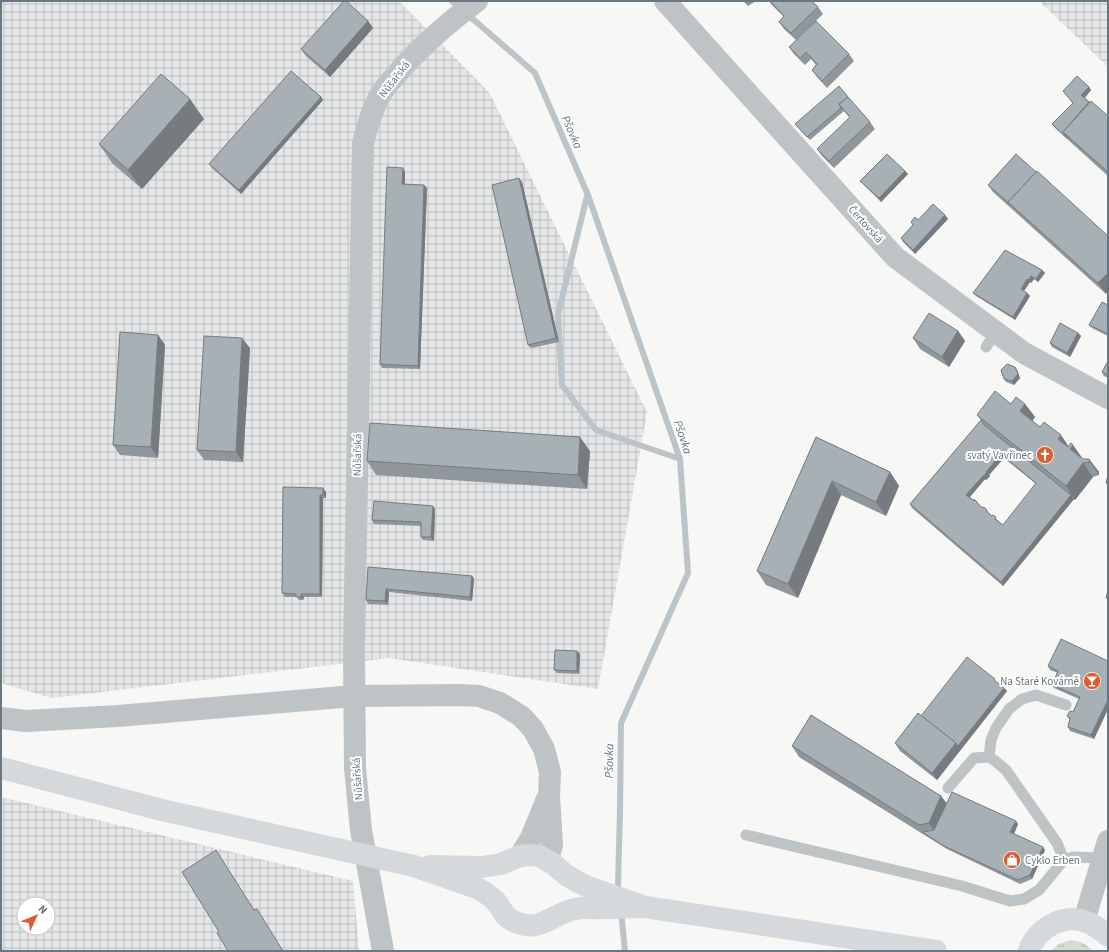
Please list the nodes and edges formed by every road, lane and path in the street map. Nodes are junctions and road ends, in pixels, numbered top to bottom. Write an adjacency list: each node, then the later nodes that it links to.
1 (477, 1): 4 (street, Nůšařská)
2 (665, 1): 3 (street, Čertovská)
3 (1108, 398)
4 (354, 696): 6 (street); 10 (street); 22 (street, Nůšařská)
5 (1066, 705): 7 (lane)
6 (1, 718)
7 (989, 757): 9 (lane); 14 (lane)
8 (1, 768): 16 (main road)
9 (948, 788)
10 (549, 796): 13 (street); 15 (street)
11 (746, 835): 14 (lane)
12 (1105, 850): 14 (lane); 20 (street)
13 (515, 858): 15 (main road); 16 (main road); 18 (main road)
14 (1064, 860)
15 (552, 863): 17 (main road); 19 (main road)
16 (414, 866): 18 (main road)
17 (599, 899): 19 (main road); 23 (main road)
18 (497, 903): 19 (main road)
19 (553, 918)
20 (1084, 921): 21 (main road); 24 (main road)
21 (1108, 936)
22 (383, 951)
23 (936, 951)
24 (1029, 951)

